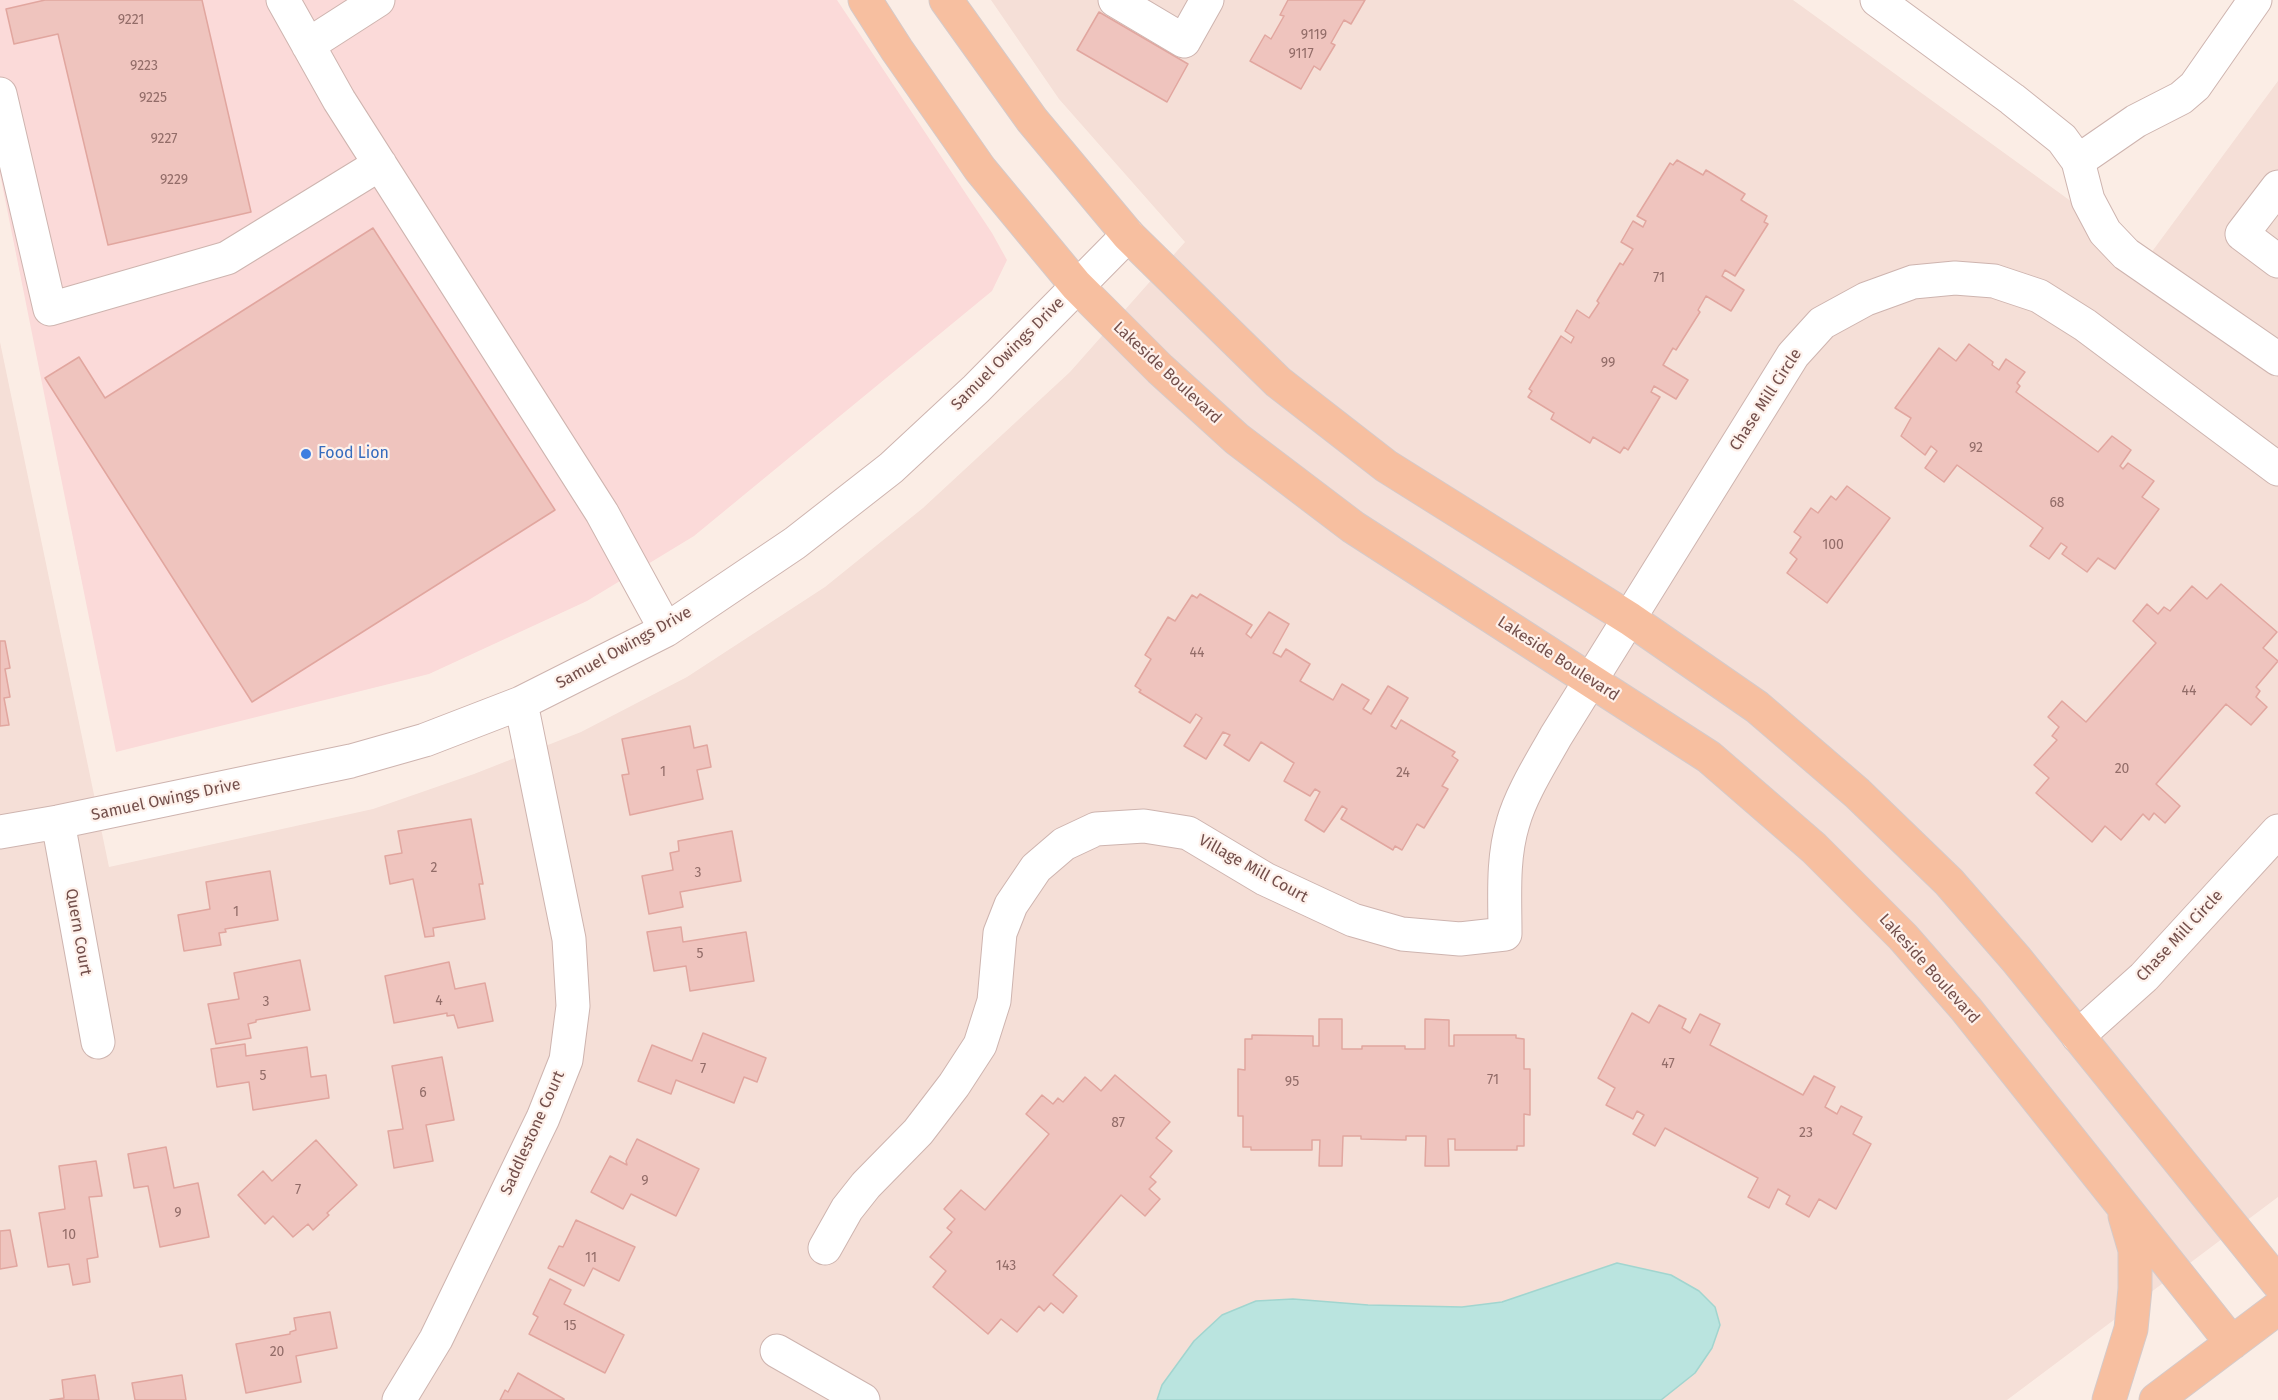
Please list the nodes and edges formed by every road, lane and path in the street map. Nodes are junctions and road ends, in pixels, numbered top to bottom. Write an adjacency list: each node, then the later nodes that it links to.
1 (283, 0): 9 (street)
2 (378, 0): 9 (street)
3 (865, 0): 16 (main road, Lakeside Boulevard)
4 (946, 0): 14 (main road)
5 (1115, 0): 6 (street)
6 (1207, 0)
7 (1877, 0): 11 (street)
8 (2255, 0): 11 (street)
9 (308, 45): 12 (street)
10 (0, 94): 12 (street)
11 (2079, 161): 17 (street)
12 (380, 164): 20 (street)
13 (2278, 187): 15 (street)
14 (1128, 235): 16 (street, Samuel Owings Drive); 19 (main road)
15 (2278, 261)
16 (1076, 285): 20 (street, Samuel Owings Drive); 21 (main road, Lakeside Boulevard)
17 (2278, 359)
18 (2278, 469): 19 (street, Chase Mill Circle)
19 (1630, 619): 21 (street, Chase Mill Circle); 26 (main road)
20 (666, 630): 22 (street, Samuel Owings Drive)
21 (1591, 681): 28 (main road, Lakeside Boulevard); 29 (street, Village Mill Court)
22 (521, 704): 23 (street, Samuel Owings Drive); 34 (street, Saddlestone Court)
23 (58, 822): 25 (street, Samuel Owings Drive); 27 (street, Quern Court)
24 (2278, 831): 26 (street, Chase Mill Circle)
25 (0, 832)
26 (2078, 1036): 30 (main road)
27 (98, 1042)
28 (2122, 1206): 32 (main road, Lakeside Boulevard); 36 (main road)
29 (825, 1248)
30 (2278, 1283)
31 (2278, 1308): 32 (main road)
32 (2232, 1343): 37 (main road)
33 (777, 1351): 35 (street)
34 (399, 1400)
35 (863, 1400)
36 (2109, 1400)
37 (2157, 1400)

